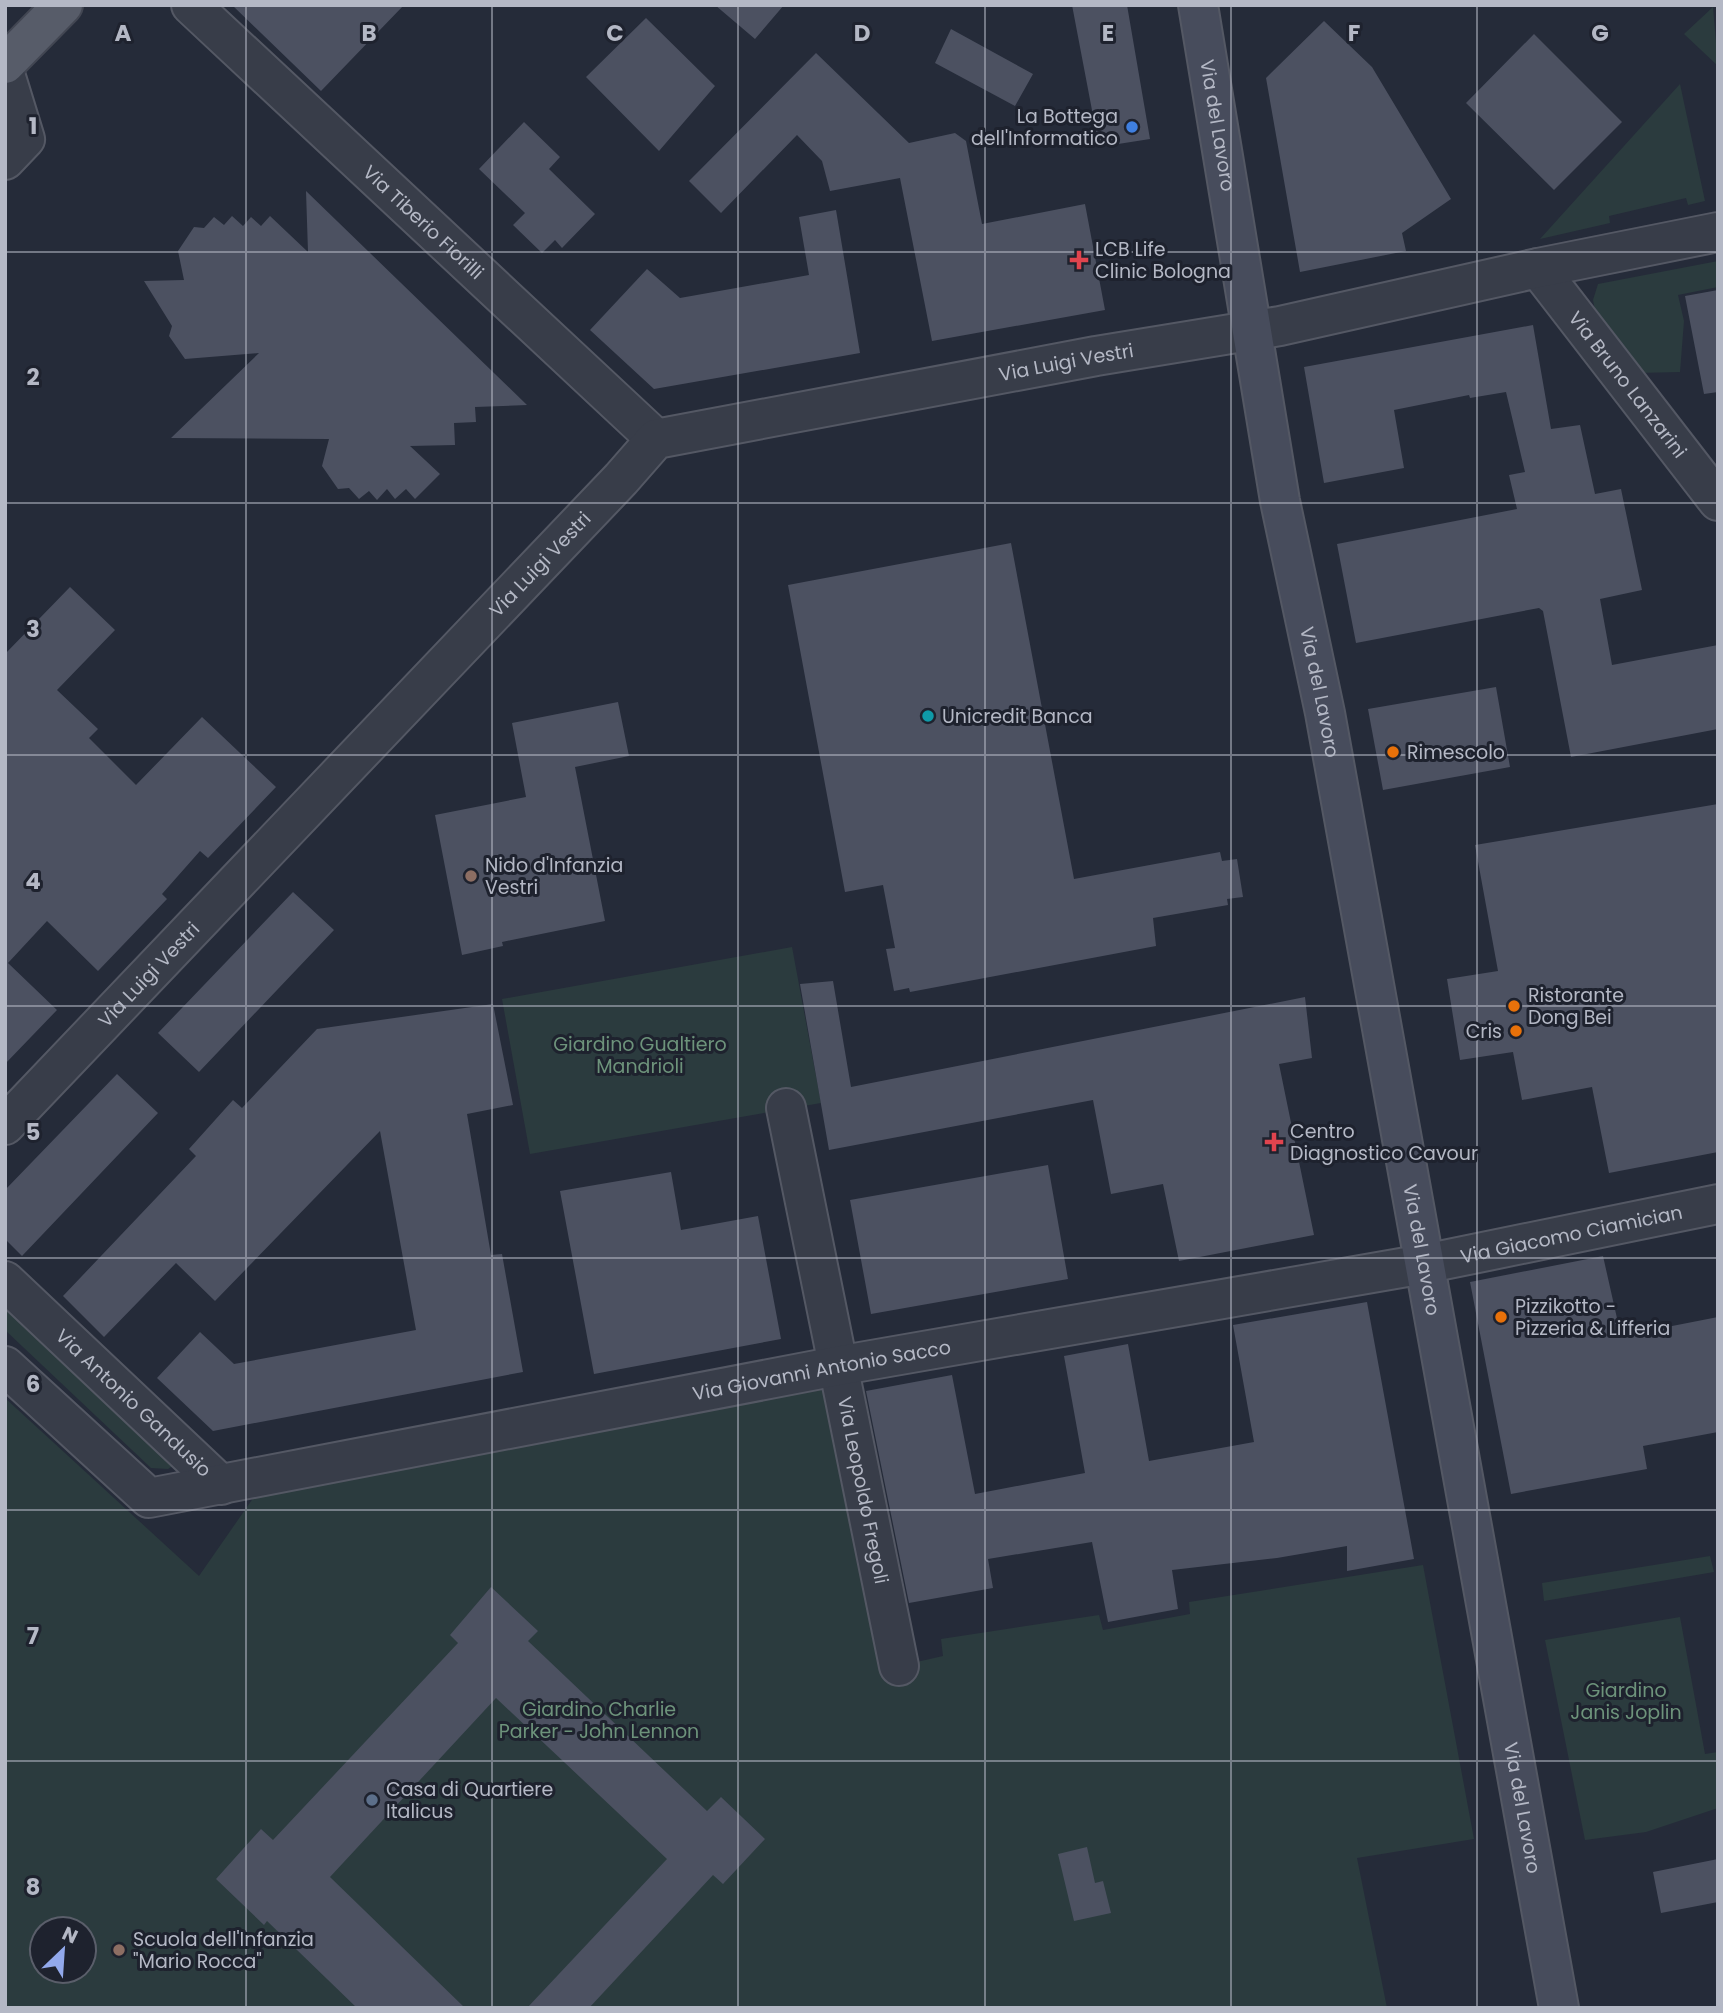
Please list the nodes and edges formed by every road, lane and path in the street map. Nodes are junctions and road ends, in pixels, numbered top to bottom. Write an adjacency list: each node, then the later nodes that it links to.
1 (62, 5): 4 (main road)
2 (191, 5): 10 (street, Via Tiberio Fiorilli)
3 (1198, 5): 9 (street, Via del Lavoro)
4 (5, 64)
5 (5, 74): 6 (street)
6 (5, 160)
7 (1718, 232): 8 (street)
8 (1538, 268): 9 (street); 11 (street, Via Bruno Lanzarini)
9 (1252, 330): 10 (street, Via Luigi Vestri); 15 (street, Via del Lavoro)
10 (656, 439): 13 (street, Via Luigi Vestri)
11 (1718, 501)
12 (786, 1108): 18 (street, Via Leopoldo Fregoli)
13 (5, 1125)
14 (1718, 1204): 15 (street, Via Giacomo Ciamician)
15 (1424, 1264): 18 (street, Via Giovanni Antonio Sacco); 21 (street, Via del Lavoro)
16 (5, 1280): 19 (street, Via Antonio Gandusio)
17 (5, 1366): 19 (street, Via Antonio Gandusio)
18 (837, 1366): 19 (street, Via Giovanni Antonio Sacco); 20 (street, Via Leopoldo Fregoli)
19 (221, 1485)
20 (899, 1666)
21 (1559, 2008)

